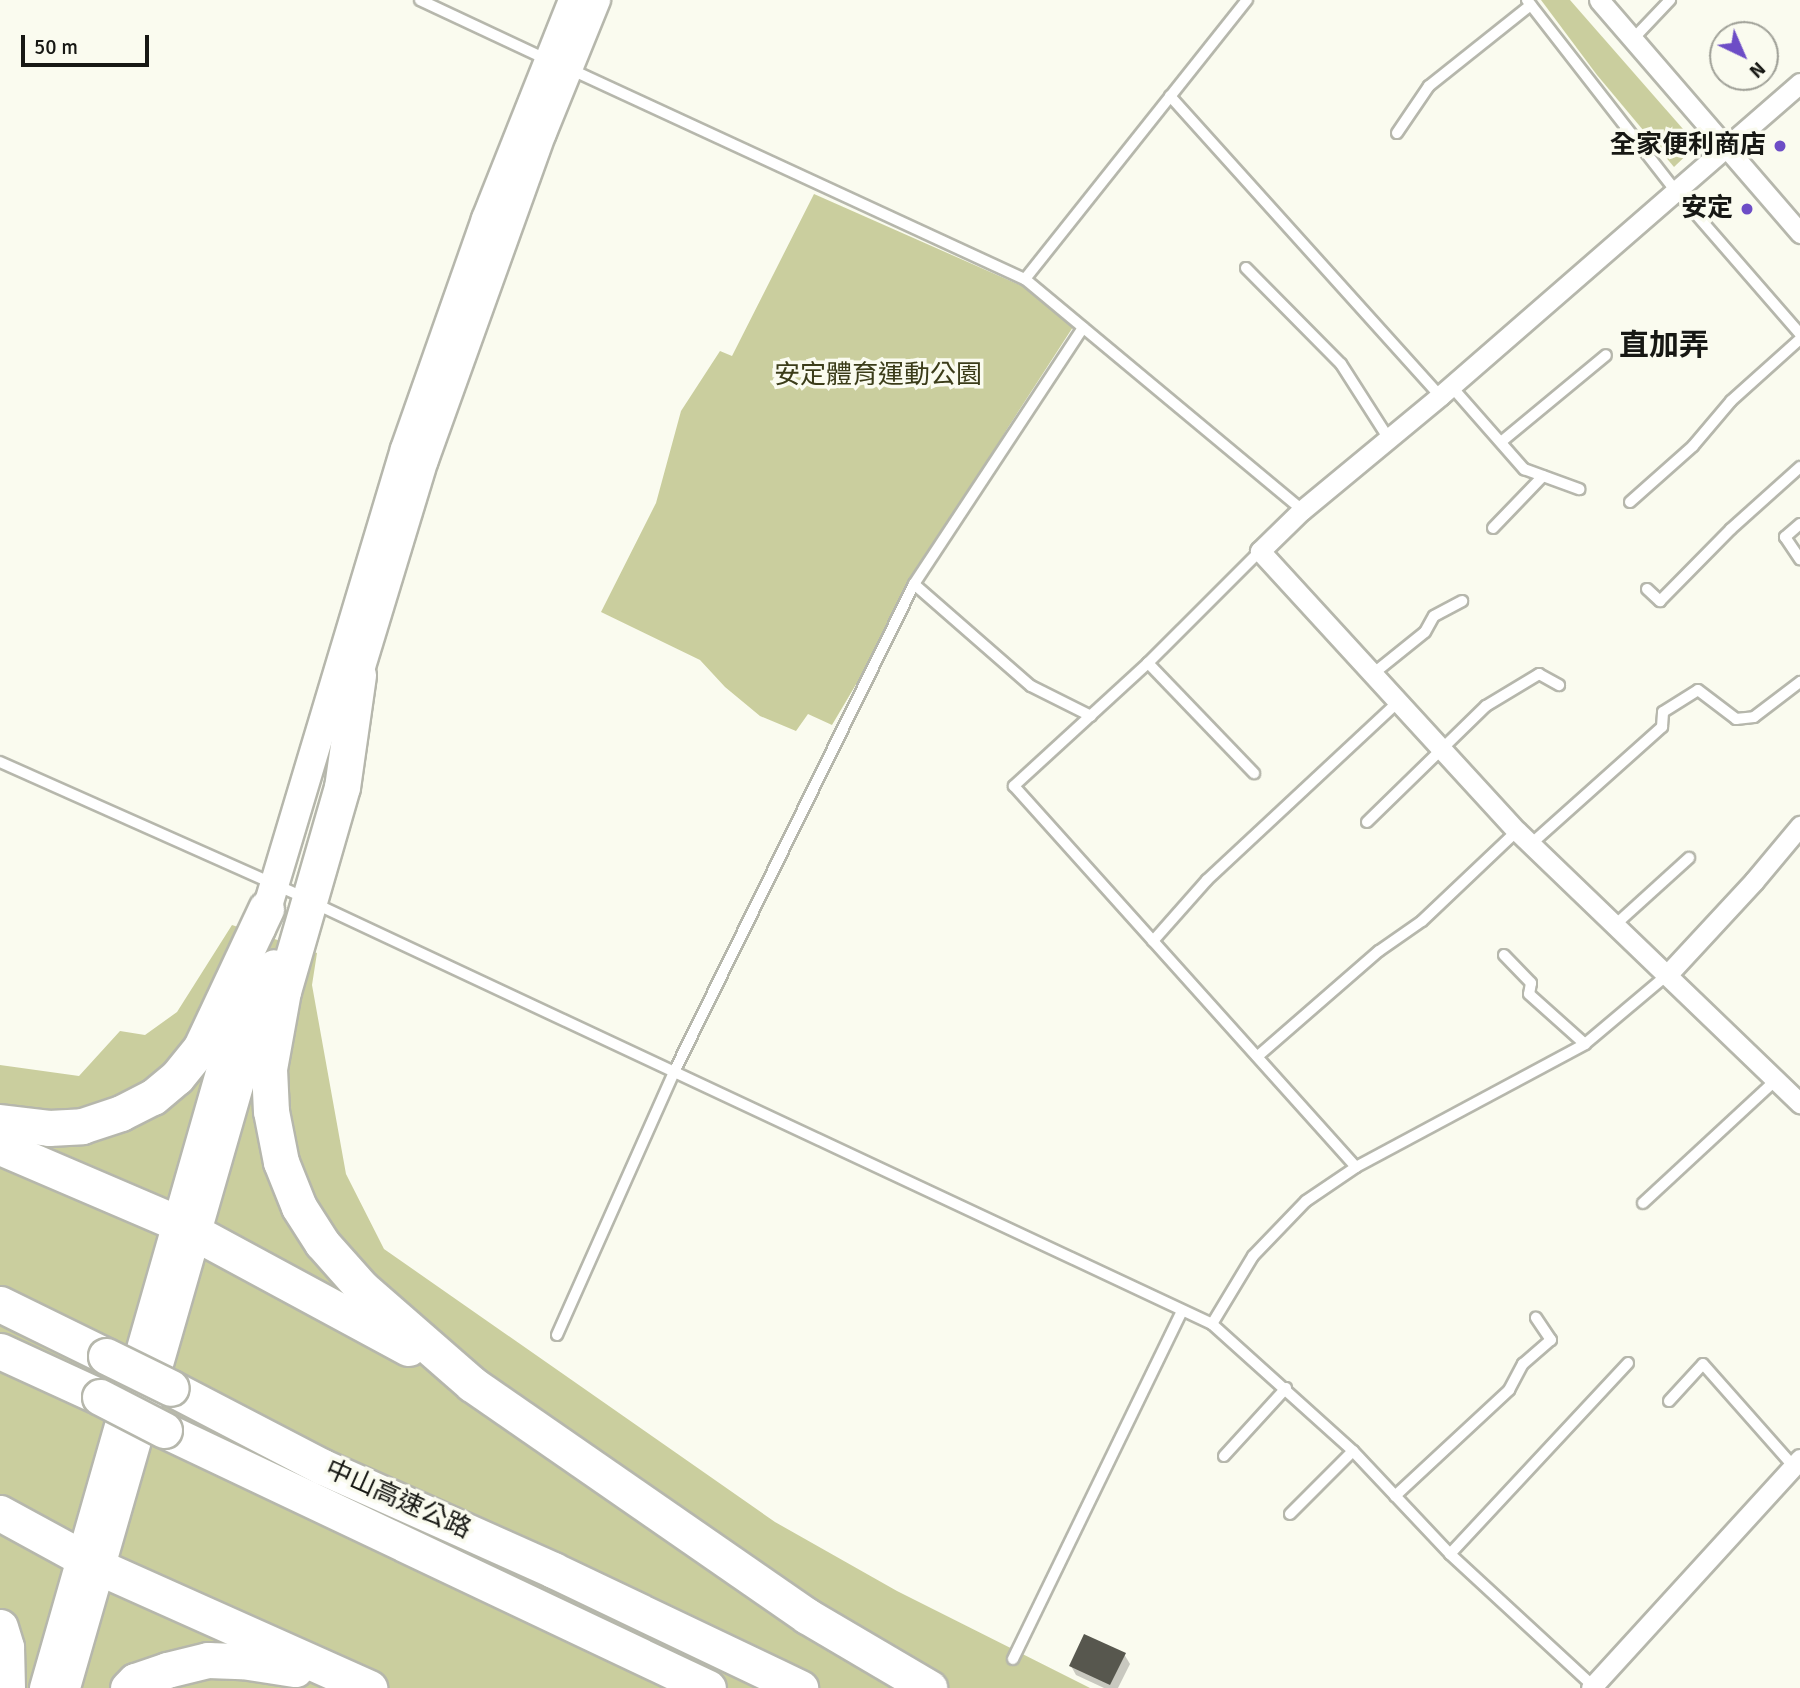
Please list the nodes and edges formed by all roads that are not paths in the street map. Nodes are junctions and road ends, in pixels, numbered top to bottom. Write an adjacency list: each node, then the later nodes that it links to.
1 (420, 0): 9 (lane)
2 (573, 0): 9 (main road)
3 (596, 0): 9 (main road)
4 (1247, 0): 11 (lane)
5 (1599, 0): 8 (street)
6 (1670, 0): 8 (lane)
7 (1529, 2): 12 (lane); 14 (lane)
8 (1633, 39): 13 (street)
9 (557, 64): 17 (lane); 39 (main road); 51 (main road)
10 (1800, 83): 13 (street)
11 (1170, 96): 17 (lane); 22 (lane)
12 (1397, 133)
13 (1725, 146): 14 (street); 15 (street)
14 (1675, 190): 19 (lane); 22 (street)
15 (1800, 233)
16 (1246, 268): 23 (lane)
17 (1025, 279): 18 (lane)
18 (1083, 328): 29 (lane); 34 (lane)
19 (1800, 334)
20 (1800, 339): 28 (lane)
21 (1606, 355): 24 (lane)
22 (1446, 391): 23 (street); 24 (lane)
23 (1389, 439): 29 (street)
24 (1501, 442): 26 (lane)
25 (1800, 467): 35 (lane)
26 (1543, 476): 27 (lane); 31 (lane)
27 (1579, 489)
28 (1630, 502)
29 (1302, 510): 32 (street)
30 (1800, 524): 33 (lane)
31 (1493, 528)
32 (1260, 551): 37 (lane); 38 (street)
33 (1800, 559)
34 (914, 584): 43 (lane); 58 (lane)
35 (1647, 589)
36 (1462, 601): 38 (lane)
37 (1148, 663): 43 (lane); 46 (lane)
38 (1374, 673): 42 (street)
39 (358, 675): 51 (highway)
40 (1800, 682): 49 (lane)
41 (1559, 685): 44 (lane)
42 (1400, 700): 44 (street); 53 (lane)
43 (1090, 716): 53 (lane)
44 (1444, 750): 47 (lane); 49 (street)
45 (0, 762): 51 (lane)
46 (1254, 773)
47 (1367, 822)
48 (1800, 826): 55 (street)
49 (1524, 837): 52 (street); 57 (lane)
50 (1689, 858): 52 (lane)
51 (286, 897): 58 (lane); 60 (highway); 64 (main road); 72 (highway)
52 (1615, 925): 55 (street)
53 (1153, 941): 57 (lane)
54 (1504, 955): 56 (lane)
55 (1667, 975): 56 (lane); 59 (street)
56 (1585, 1044): 62 (lane)
57 (1258, 1056): 62 (lane)
58 (674, 1072): 66 (lane); 69 (lane)
59 (1792, 1090): 63 (lane)
60 (0, 1122)
61 (0, 1147): 64 (highway)
62 (1356, 1167): 68 (lane)
63 (1643, 1203)
64 (187, 1228): 72 (highway); 82 (main road)
65 (0, 1304): 92 (highway, 中山高速公路, bridge)
66 (1182, 1311): 68 (lane); 84 (lane)
67 (1536, 1318): 78 (lane)
68 (1212, 1324): 73 (lane)
69 (557, 1335)
70 (0, 1352): 91 (highway, 中山高速公路, bridge)
71 (1628, 1363): 81 (lane)
72 (472, 1384): 93 (highway)
73 (1286, 1388): 75 (lane); 76 (lane)
74 (1669, 1401): 77 (lane)
75 (1353, 1451): 78 (lane); 80 (lane)
76 (1224, 1456)
77 (1797, 1463): 85 (street)
78 (1395, 1496): 81 (lane)
79 (0, 1513): 82 (highway)
80 (1290, 1514)
81 (1450, 1554): 85 (lane)
82 (91, 1563): 86 (highway); 88 (main road); 89 (main road)
83 (0, 1627): 87 (highway)
84 (1013, 1660)
85 (1597, 1685)
86 (365, 1687): 90 (highway)
87 (6, 1688)
88 (44, 1688)
89 (66, 1688)
90 (128, 1688)
91 (708, 1688)
92 (800, 1688)
93 (929, 1688)

